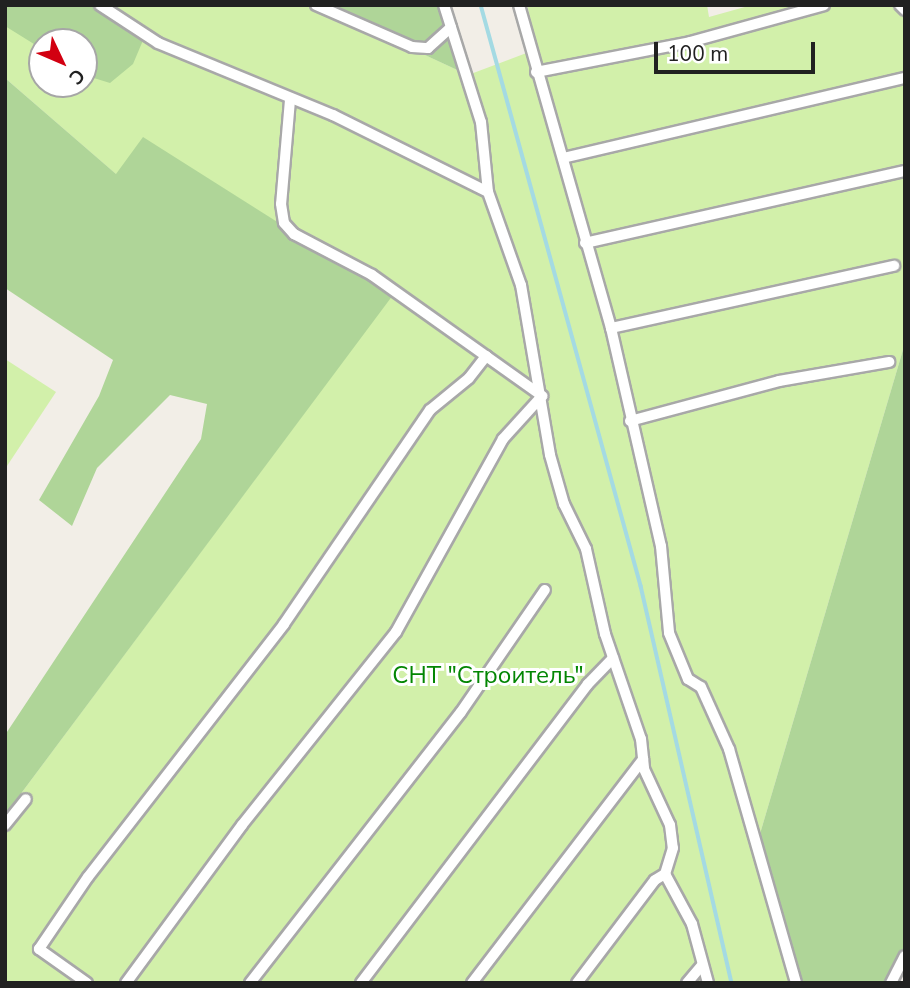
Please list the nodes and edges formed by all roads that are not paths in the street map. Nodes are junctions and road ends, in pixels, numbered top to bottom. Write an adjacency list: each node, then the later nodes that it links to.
1 (100, 5): 11 (lane)
2 (316, 5): 8 (lane)
3 (444, 5): 8 (lane)
4 (519, 5): 9 (lane)
5 (824, 5): 9 (lane)
6 (900, 5): 7 (lane)
7 (905, 10)
8 (451, 27): 14 (lane)
9 (536, 72): 12 (lane)
10 (905, 78): 12 (lane)
11 (290, 100): 14 (lane); 18 (lane)
12 (564, 158): 15 (lane)
13 (905, 171): 15 (lane)
14 (488, 192): 20 (lane)
15 (585, 243): 17 (lane)
16 (894, 266): 17 (lane)
17 (611, 328): 21 (lane)
18 (486, 356): 20 (lane); 30 (lane)
19 (890, 362): 21 (lane)
20 (542, 396): 23 (lane); 31 (lane)
21 (630, 421): 38 (lane)
22 (545, 590): 32 (lane)
23 (612, 658): 24 (lane); 33 (lane)
24 (643, 759): 27 (lane); 34 (lane)
25 (26, 799): 26 (lane)
26 (5, 825)
27 (665, 874): 29 (lane); 35 (lane)
28 (905, 956): 39 (lane)
29 (702, 965): 36 (lane); 37 (lane)
30 (87, 983)
31 (126, 983)
32 (250, 983)
33 (361, 983)
34 (472, 983)
35 (577, 983)
36 (687, 983)
37 (708, 983)
38 (796, 983)
39 (891, 983)

